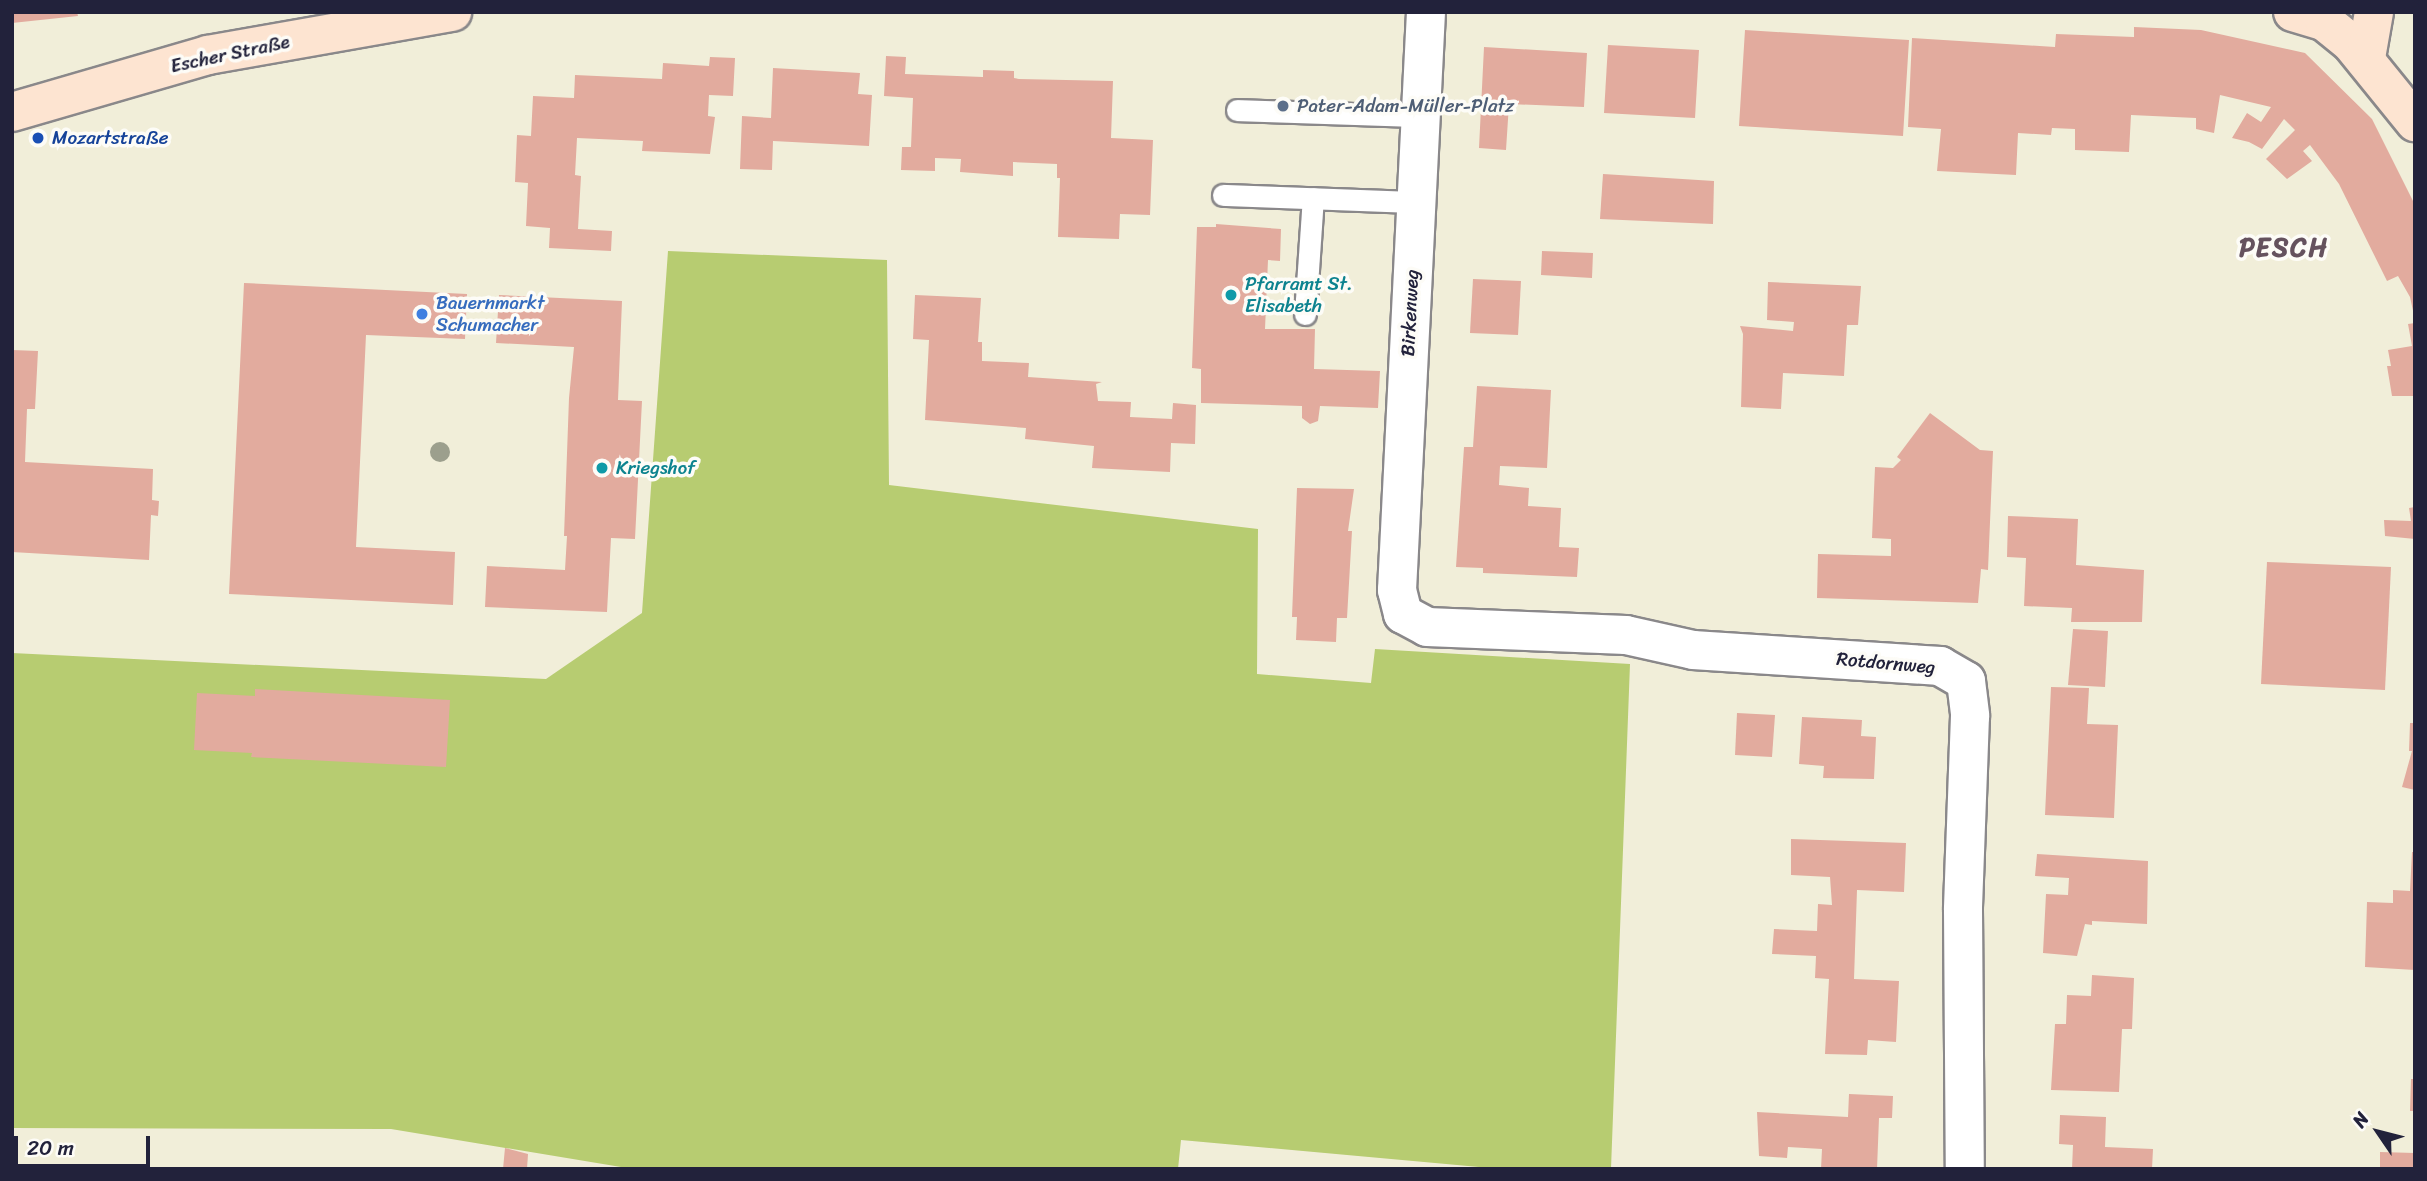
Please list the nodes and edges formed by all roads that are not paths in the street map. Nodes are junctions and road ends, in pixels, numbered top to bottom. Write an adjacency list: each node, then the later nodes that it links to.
1 (452, 12): 7 (main road, Escher Straße)
2 (1426, 12): 8 (street, Birkenweg)
3 (2293, 12): 5 (main road)
4 (2374, 12): 5 (main road)
5 (2366, 58): 9 (main road)
6 (1237, 110): 8 (lane)
7 (12, 111)
8 (1420, 116): 12 (street, Birkenweg)
9 (2415, 122)
10 (1223, 195): 11 (lane)
11 (1313, 198): 12 (lane); 13 (lane)
12 (1416, 202): 14 (street, Birkenweg)
13 (1305, 314)
14 (1403, 614): 15 (street, Rotdornweg)
15 (1965, 1169)

